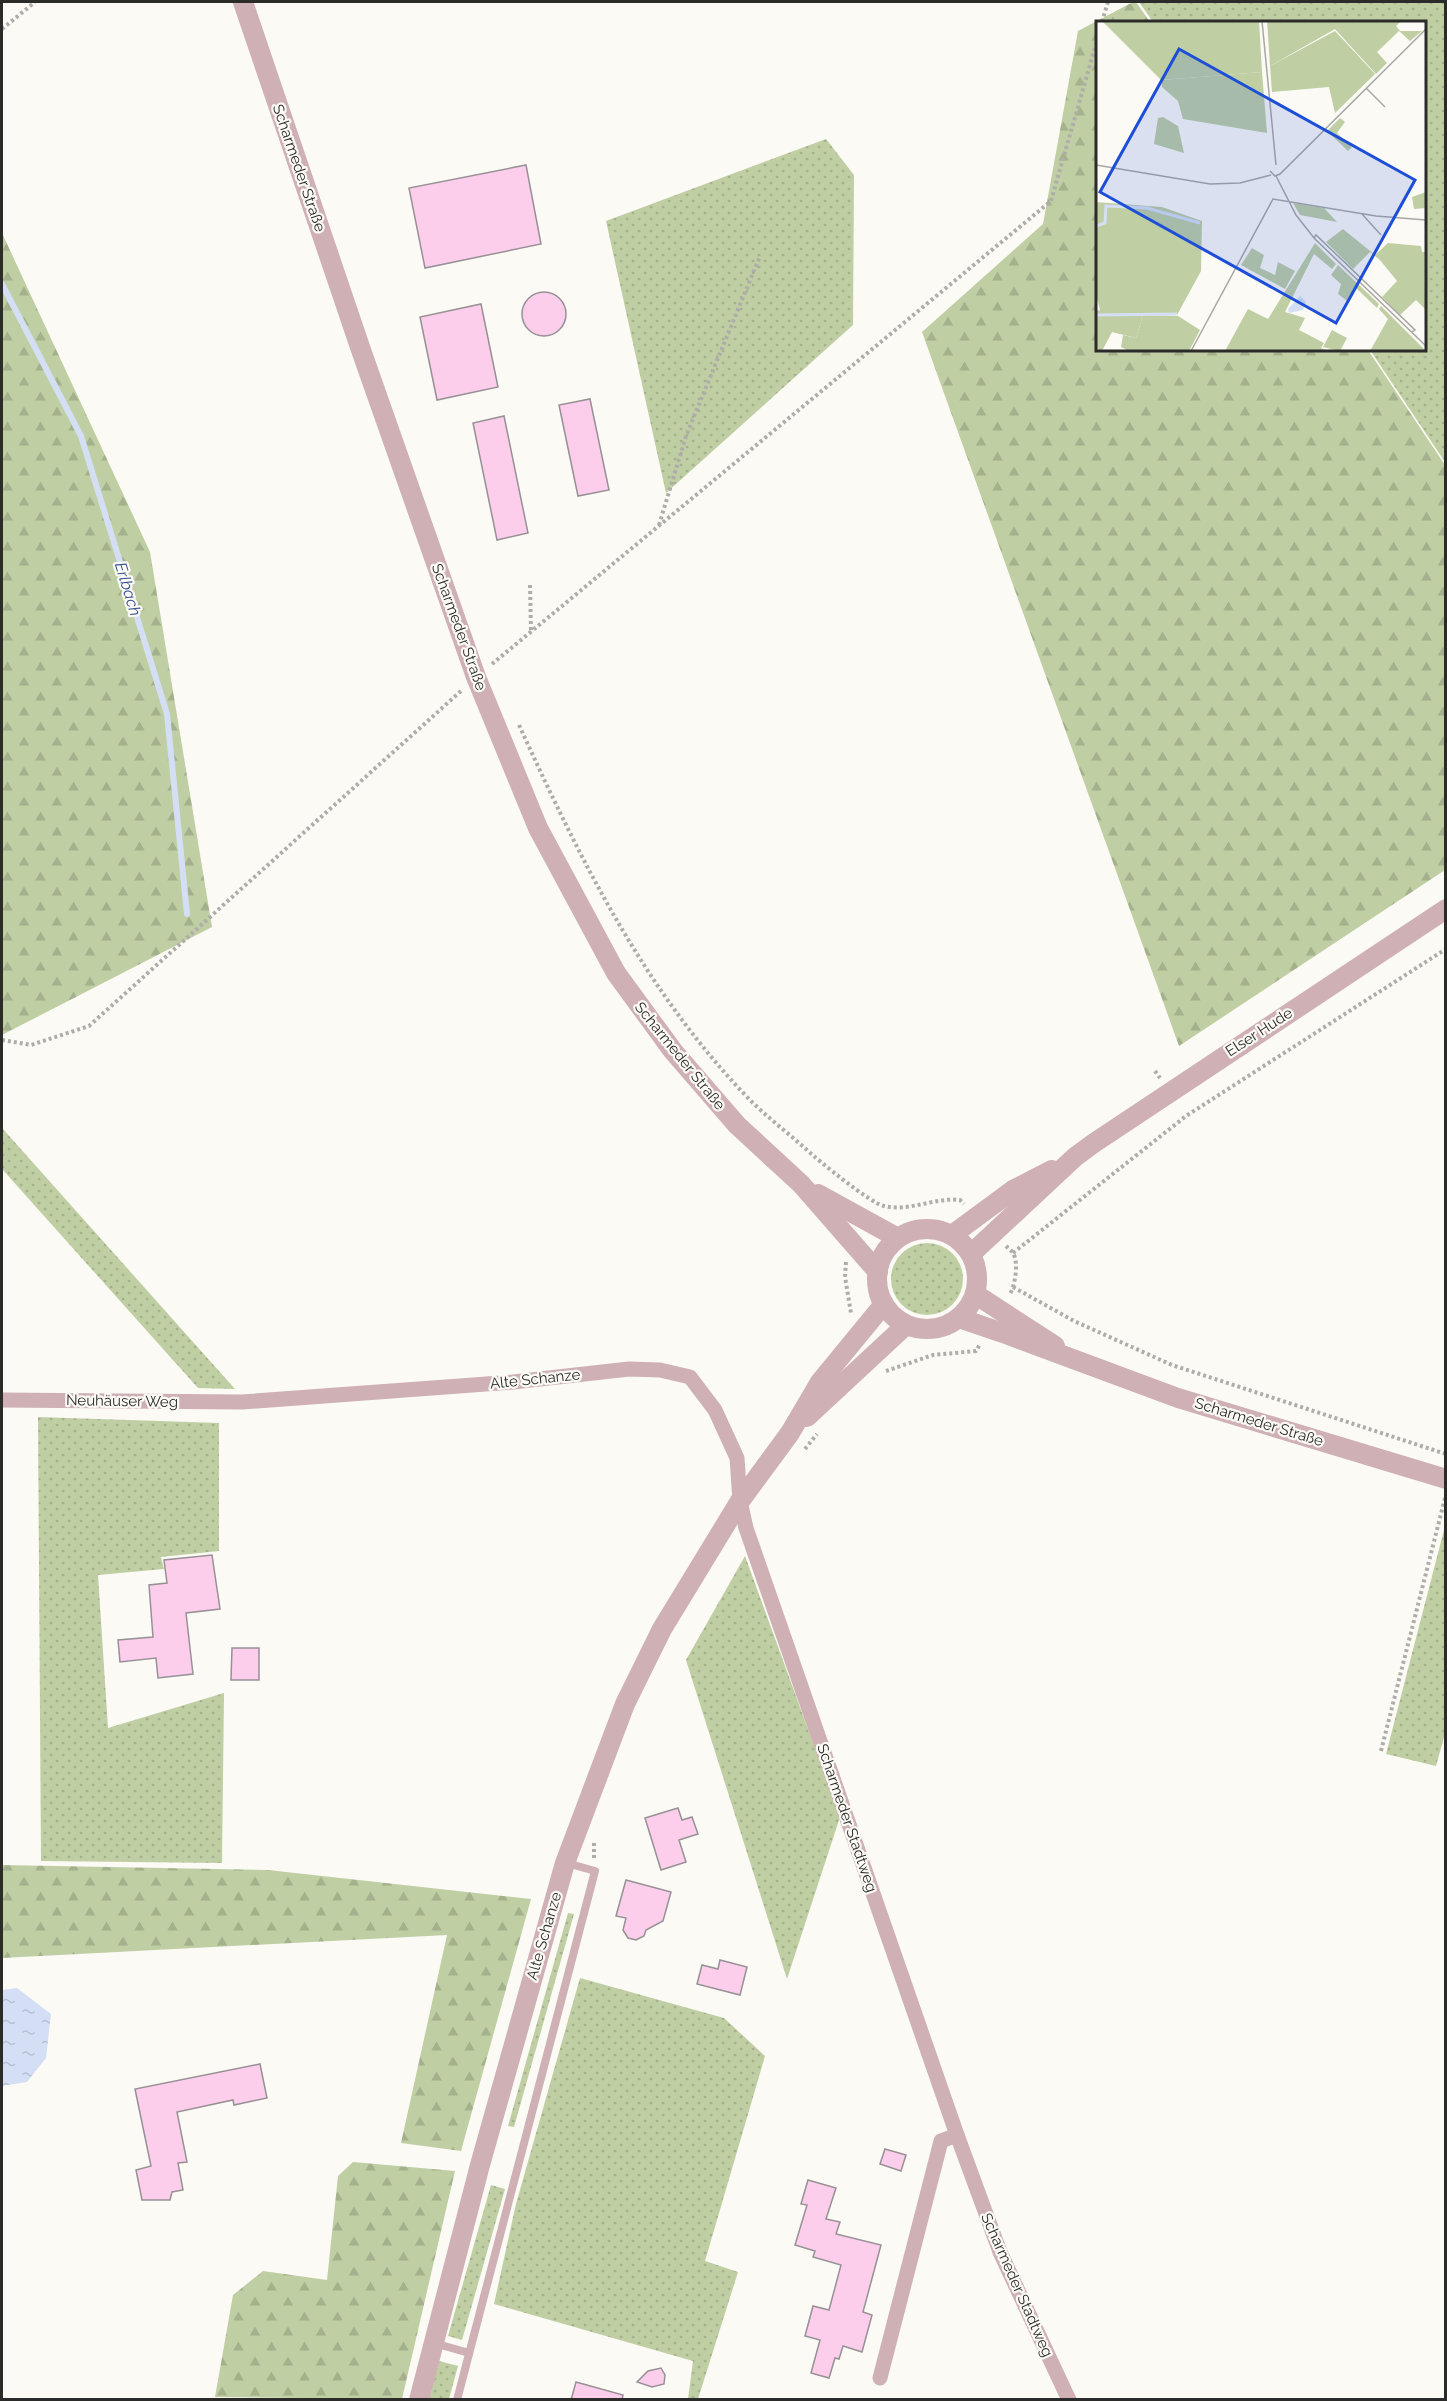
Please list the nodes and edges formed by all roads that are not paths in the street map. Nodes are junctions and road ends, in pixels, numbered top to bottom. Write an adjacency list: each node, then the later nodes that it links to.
1 (243, 2): 4 (street, Scharmeder Straße)
2 (1446, 909): 3 (street, Elser Hude)
3 (1076, 1157): 5 (street, Elser Hude); 7 (street, Elser Hude)
4 (801, 1184): 6 (street, Scharmeder Straße); 8 (street, Scharmeder Straße)
5 (952, 1235): 6 (street); 7 (street)
6 (898, 1238): 8 (street)
7 (971, 1254): 9 (street)
8 (878, 1272): 10 (street)
9 (975, 1294): 11 (street); 13 (street, Scharmeder Straße)
10 (884, 1304): 12 (street); 16 (street, Alte Schanze)
11 (959, 1318): 12 (street); 13 (street, Scharmeder Straße)
12 (906, 1324): 16 (street, Alte Schanze)
13 (1074, 1359): 17 (street, Scharmeder Straße)
14 (2, 1400): 15 (street, Neuhäuser Weg)
15 (242, 1402): 18 (street, Alte Schanze)
16 (789, 1433): 18 (street, Alte Schanze)
17 (1446, 1479)
18 (740, 1501): 19 (street, Alte Schanze); 20 (street, Scharmeder Stadtweg)
19 (565, 1863): 21 (street, Alte Schanze); 22 (lane)
20 (957, 2135): 23 (street); 26 (street, Scharmeder Stadtweg)
21 (434, 2343): 22 (lane); 24 (street, Alte Schanze)
22 (469, 2354): 25 (lane)
23 (880, 2378)
24 (419, 2400)
25 (457, 2400)
26 (1069, 2400)

